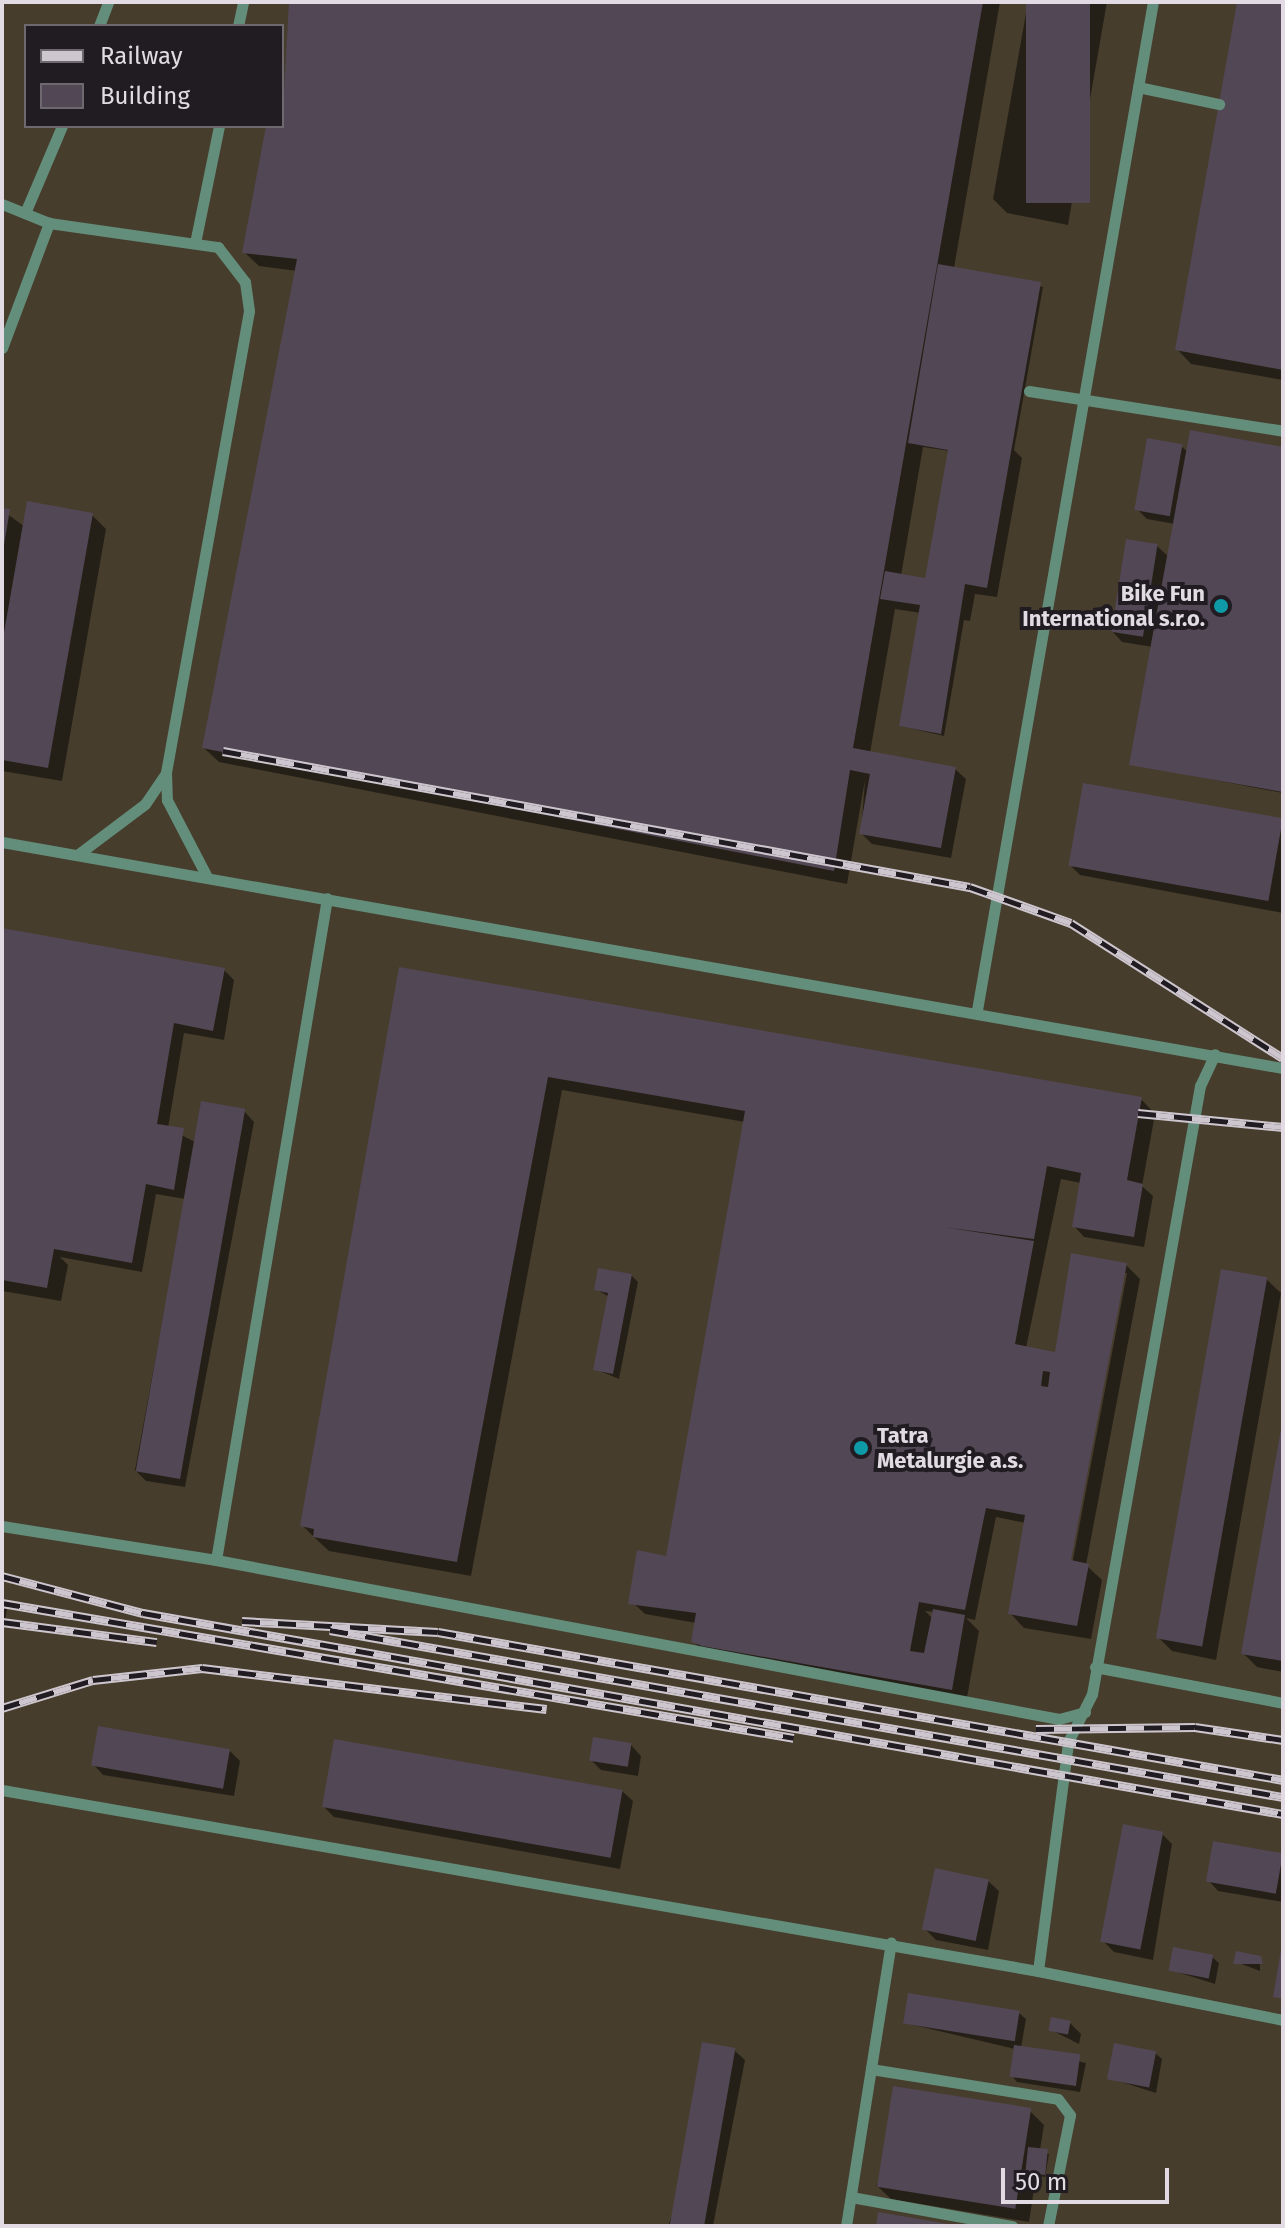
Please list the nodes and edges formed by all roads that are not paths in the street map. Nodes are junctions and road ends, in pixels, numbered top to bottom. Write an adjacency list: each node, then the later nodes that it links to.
1 (108, 2): 4 (lane)
2 (243, 2): 5 (lane)
3 (1153, 2): 6 (lane)
4 (100, 24)
5 (238, 24)
6 (1138, 87): 7 (lane); 16 (lane)
7 (1219, 104)
8 (61, 128): 11 (lane)
9 (219, 128): 13 (lane)
10 (2, 204): 11 (lane)
11 (25, 213): 12 (lane)
12 (49, 223): 13 (lane); 14 (lane)
13 (195, 243): 18 (lane)
14 (2, 348)
15 (1029, 391): 16 (lane)
16 (1088, 399): 17 (lane); 23 (lane)
17 (1283, 431)
18 (166, 773): 20 (lane); 21 (lane)
19 (2, 842): 20 (lane)
20 (77, 855): 21 (lane)
21 (207, 877): 22 (lane)
22 (327, 898): 23 (lane); 27 (lane)
23 (977, 1010): 24 (lane)
24 (1215, 1054): 25 (lane); 28 (lane)
25 (1283, 1068)
26 (2, 1526): 27 (lane)
27 (216, 1560): 30 (lane)
28 (1095, 1667): 29 (lane); 30 (lane)
29 (1283, 1703)
30 (1085, 1712): 33 (lane)
31 (2, 1790): 32 (lane)
32 (891, 1943): 33 (lane); 35 (lane)
33 (1038, 1971): 34 (lane)
34 (1283, 2020)
35 (871, 2069): 36 (lane); 39 (lane)
36 (851, 2197): 37 (lane); 38 (lane)
37 (846, 2226)
38 (1012, 2226)
39 (1048, 2226)

